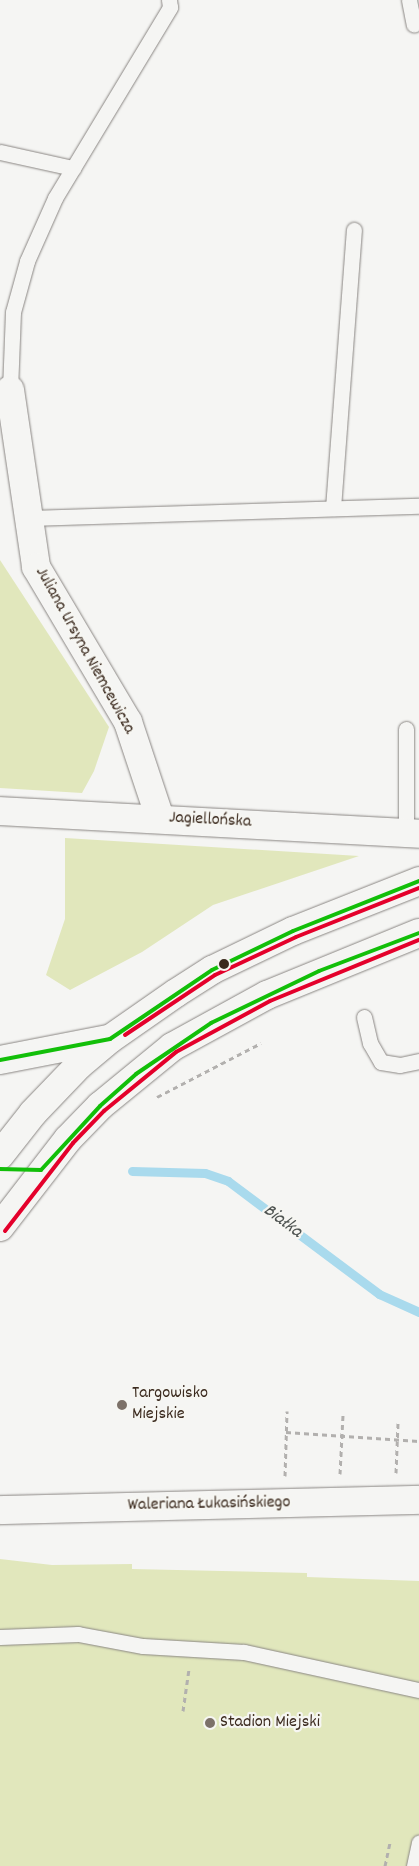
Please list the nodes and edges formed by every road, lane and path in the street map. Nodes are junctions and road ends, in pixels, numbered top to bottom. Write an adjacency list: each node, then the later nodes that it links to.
1 (169, 0): 5 (lane)
2 (409, 0): 3 (lane)
3 (414, 25)
4 (0, 152): 5 (lane)
5 (73, 168): 7 (lane)
6 (354, 230): 9 (lane)
7 (10, 390): 10 (street, Juliana Ursyna Niemcewicza)
8 (419, 506): 9 (lane)
9 (333, 508): 10 (lane)
10 (29, 518): 13 (street, Juliana Ursyna Niemcewicza)
11 (406, 729): 14 (lane)
12 (0, 811): 13 (street, Jagiellońska)
13 (160, 818): 14 (street, Jagiellońska)
14 (413, 834)
15 (419, 881): 18 (street)
16 (419, 933): 25 (street)
17 (364, 1016): 21 (lane)
18 (110, 1038): 20 (street); 23 (street)
19 (261, 1043): 22 (path)
20 (0, 1060)
21 (419, 1061)
22 (148, 1102)
23 (0, 1155)
24 (0, 1170): 25 (street)
25 (41, 1170): 26 (street)
26 (2, 1216)
27 (287, 1411): 30 (path)
28 (343, 1415): 31 (path)
29 (398, 1424): 32 (path)
30 (286, 1432): 31 (path); 36 (path)
31 (341, 1436): 32 (path); 35 (path)
32 (397, 1440): 33 (path); 34 (path)
33 (419, 1441)
34 (407, 1500): 35 (street, Waleriana Łukasińskiego)
35 (338, 1502): 36 (street, Waleriana Łukasińskiego)
36 (284, 1504): 37 (street, Waleriana Łukasińskiego)
37 (0, 1510)
38 (0, 1637): 39 (lane)
39 (191, 1648): 40 (lane); 41 (path)
40 (419, 1690)
41 (184, 1712)
42 (390, 1843): 44 (path)
43 (419, 1843): 45 (lane)
44 (385, 1866)
45 (414, 1866)

